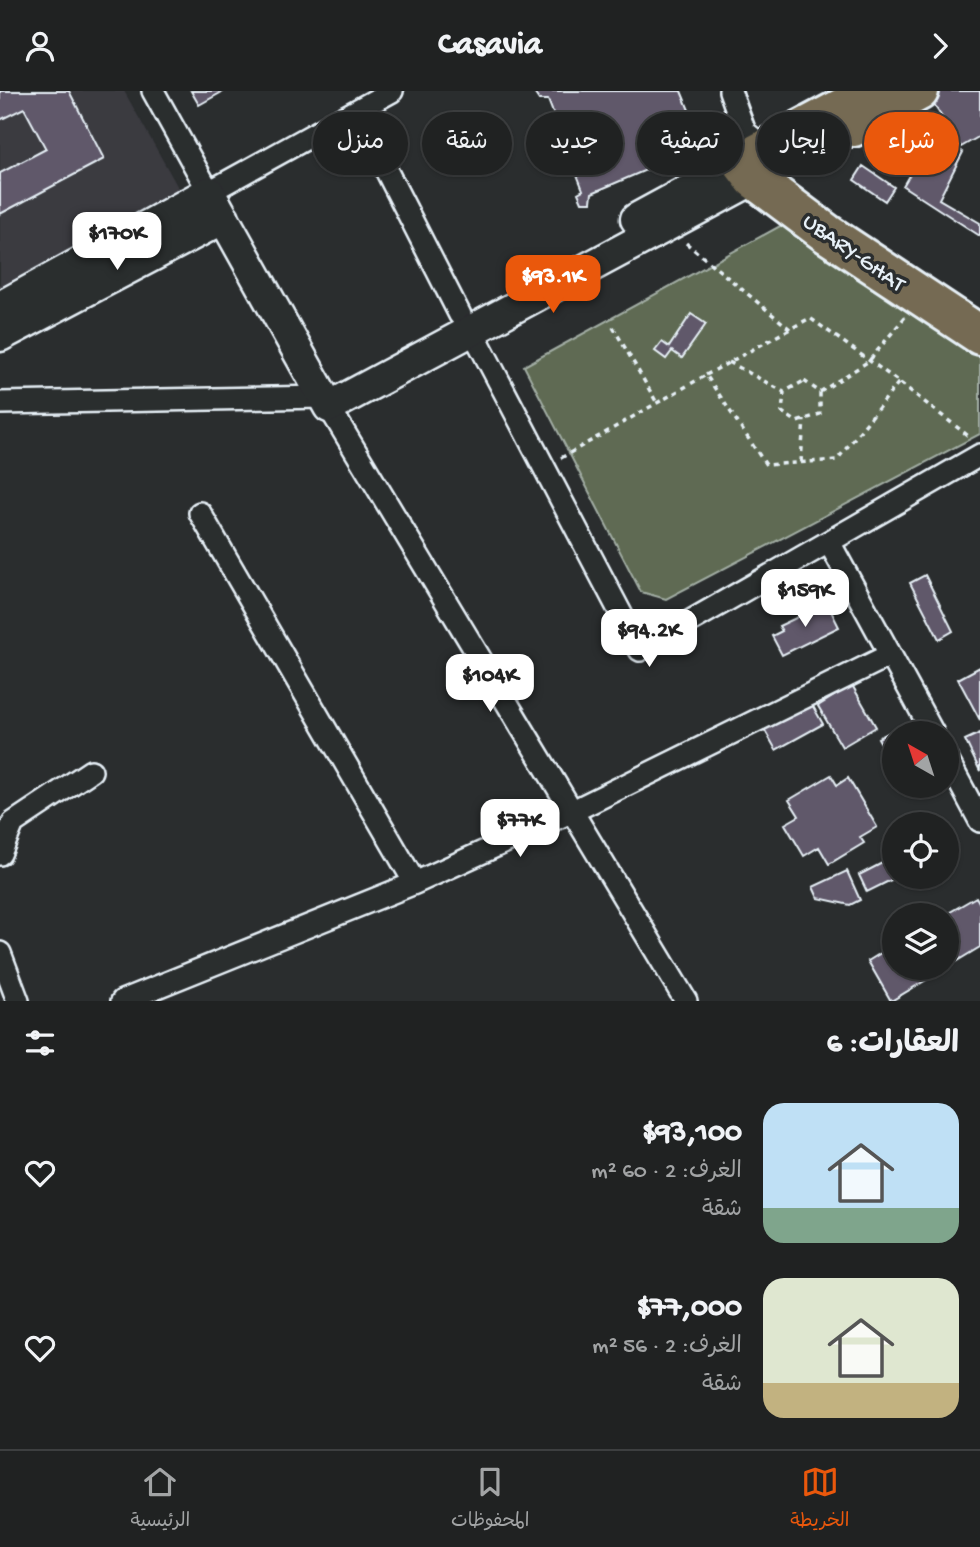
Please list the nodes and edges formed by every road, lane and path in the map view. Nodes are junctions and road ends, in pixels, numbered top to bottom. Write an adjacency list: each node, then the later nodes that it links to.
1 (153, 91): 12 (street)
2 (392, 91): 6 (street)
3 (730, 91): 9 (street)
4 (874, 91): 7 (highway)
5 (919, 91): 8 (highway)
6 (356, 111): 12 (street); 18 (street)
7 (837, 112)
8 (850, 120)
9 (757, 158): 14 (street); 18 (street)
10 (773, 175): 15 (highway, UBARY-GHAT)
11 (783, 175): 16 (highway, UBARY-GHAT)
12 (209, 192): 13 (street); 17 (street)
13 (223, 218): 22 (street); 29 (street)
14 (666, 226): 18 (street); 20 (path)
15 (922, 297): 21 (highway, UBARY-GHAT); 23 (path)
16 (980, 306)
17 (0, 307)
18 (466, 322): 29 (street); 36 (street)
19 (613, 327): 31 (path)
20 (790, 329): 23 (path); 24 (path)
21 (980, 335)
22 (0, 336)
23 (869, 361): 26 (path); 28 (path)
24 (729, 362): 25 (path); 27 (path)
25 (706, 375): 31 (path); 35 (path)
26 (900, 382): 33 (path); 35 (path)
27 (784, 392): 28 (path); 32 (path)
28 (820, 392): 32 (path)
29 (324, 398): 30 (street); 43 (street)
30 (0, 403)
31 (657, 403): 36 (path)
32 (804, 419): 35 (path)
33 (980, 445)
34 (980, 455): 38 (street)
35 (801, 462)
36 (544, 468): 38 (street)
37 (200, 513): 46 (street)
38 (829, 542): 39 (street)
39 (890, 656): 40 (street); 43 (street)
40 (926, 721)
41 (91, 772): 45 (street)
42 (959, 782): 44 (street)
43 (573, 811): 46 (street); 50 (street)
44 (980, 821)
45 (0, 854)
46 (415, 883): 49 (street)
47 (0, 953): 48 (street)
48 (18, 1001)
49 (122, 1001)
50 (685, 1001)

